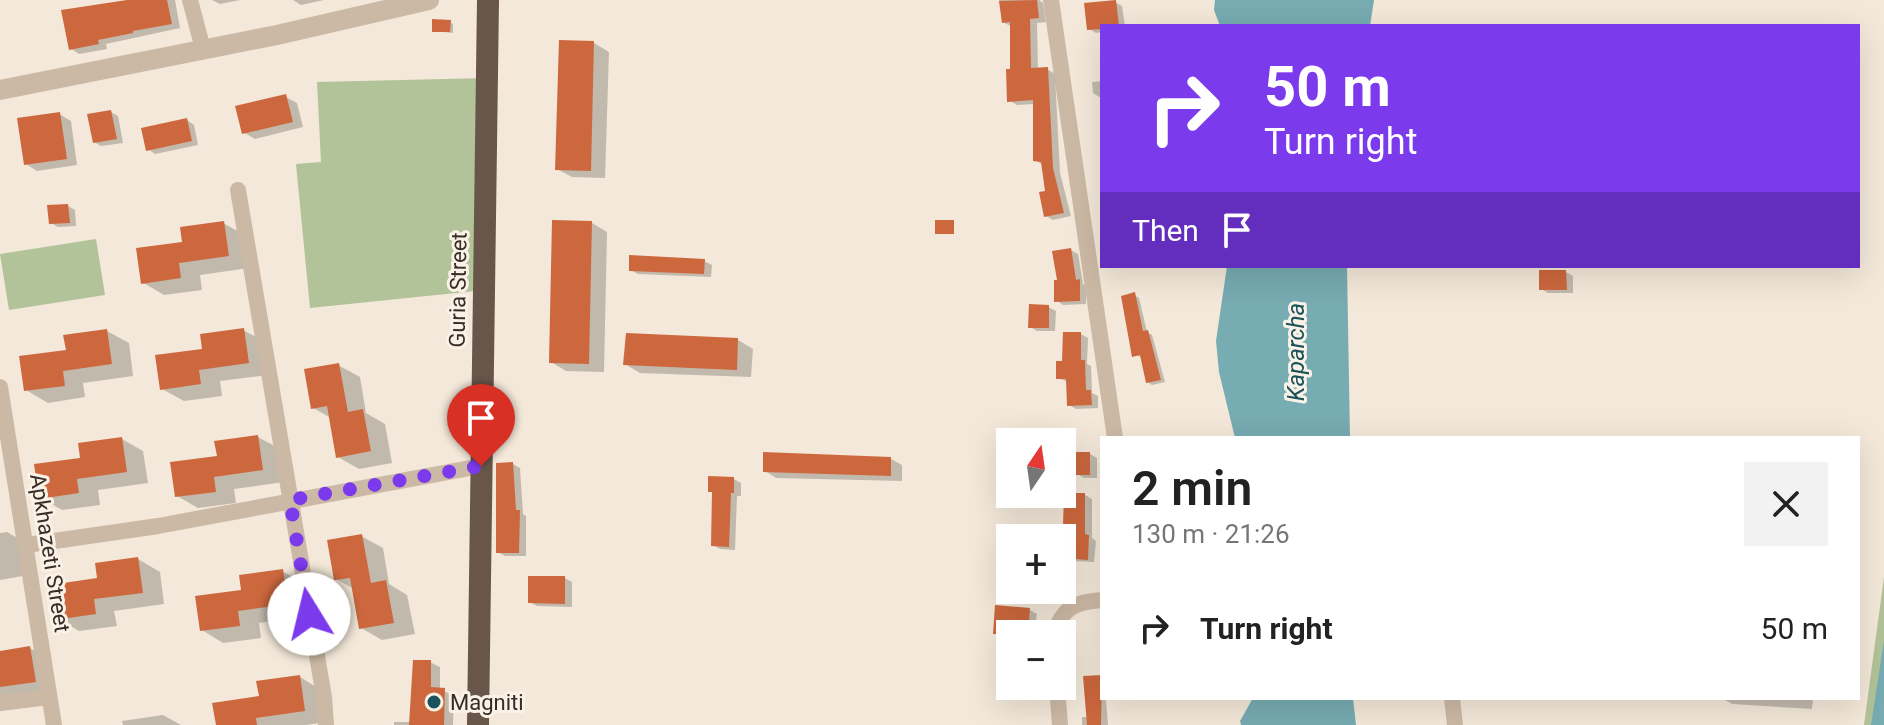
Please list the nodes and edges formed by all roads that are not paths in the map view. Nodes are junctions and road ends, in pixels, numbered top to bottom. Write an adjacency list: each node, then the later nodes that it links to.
1 (190, 0): 5 (street)
2 (429, 0): 5 (street)
3 (488, 0): 11 (highway, Guria Street)
4 (1051, 0): 9 (street)
5 (203, 49): 6 (street)
6 (0, 90)
7 (238, 190): 12 (street)
8 (0, 387): 10 (street, Apkhazeti Street)
9 (1115, 436)
10 (5, 445): 13 (street, Apkhazeti Street)
11 (481, 466): 12 (street); 22 (highway, Guria Street)
12 (290, 500): 13 (street); 21 (street)
13 (27, 545): 16 (street, Apkhazeti Street)
14 (1100, 600): 15 (street)
15 (1060, 620)
16 (49, 697): 19 (street); 20 (street, Apkhazeti Street)
17 (1058, 700): 23 (street)
18 (1452, 700): 24 (street)
19 (0, 703)
20 (54, 725)
21 (326, 725)
22 (478, 725)
23 (1060, 725)
24 (1455, 725)

